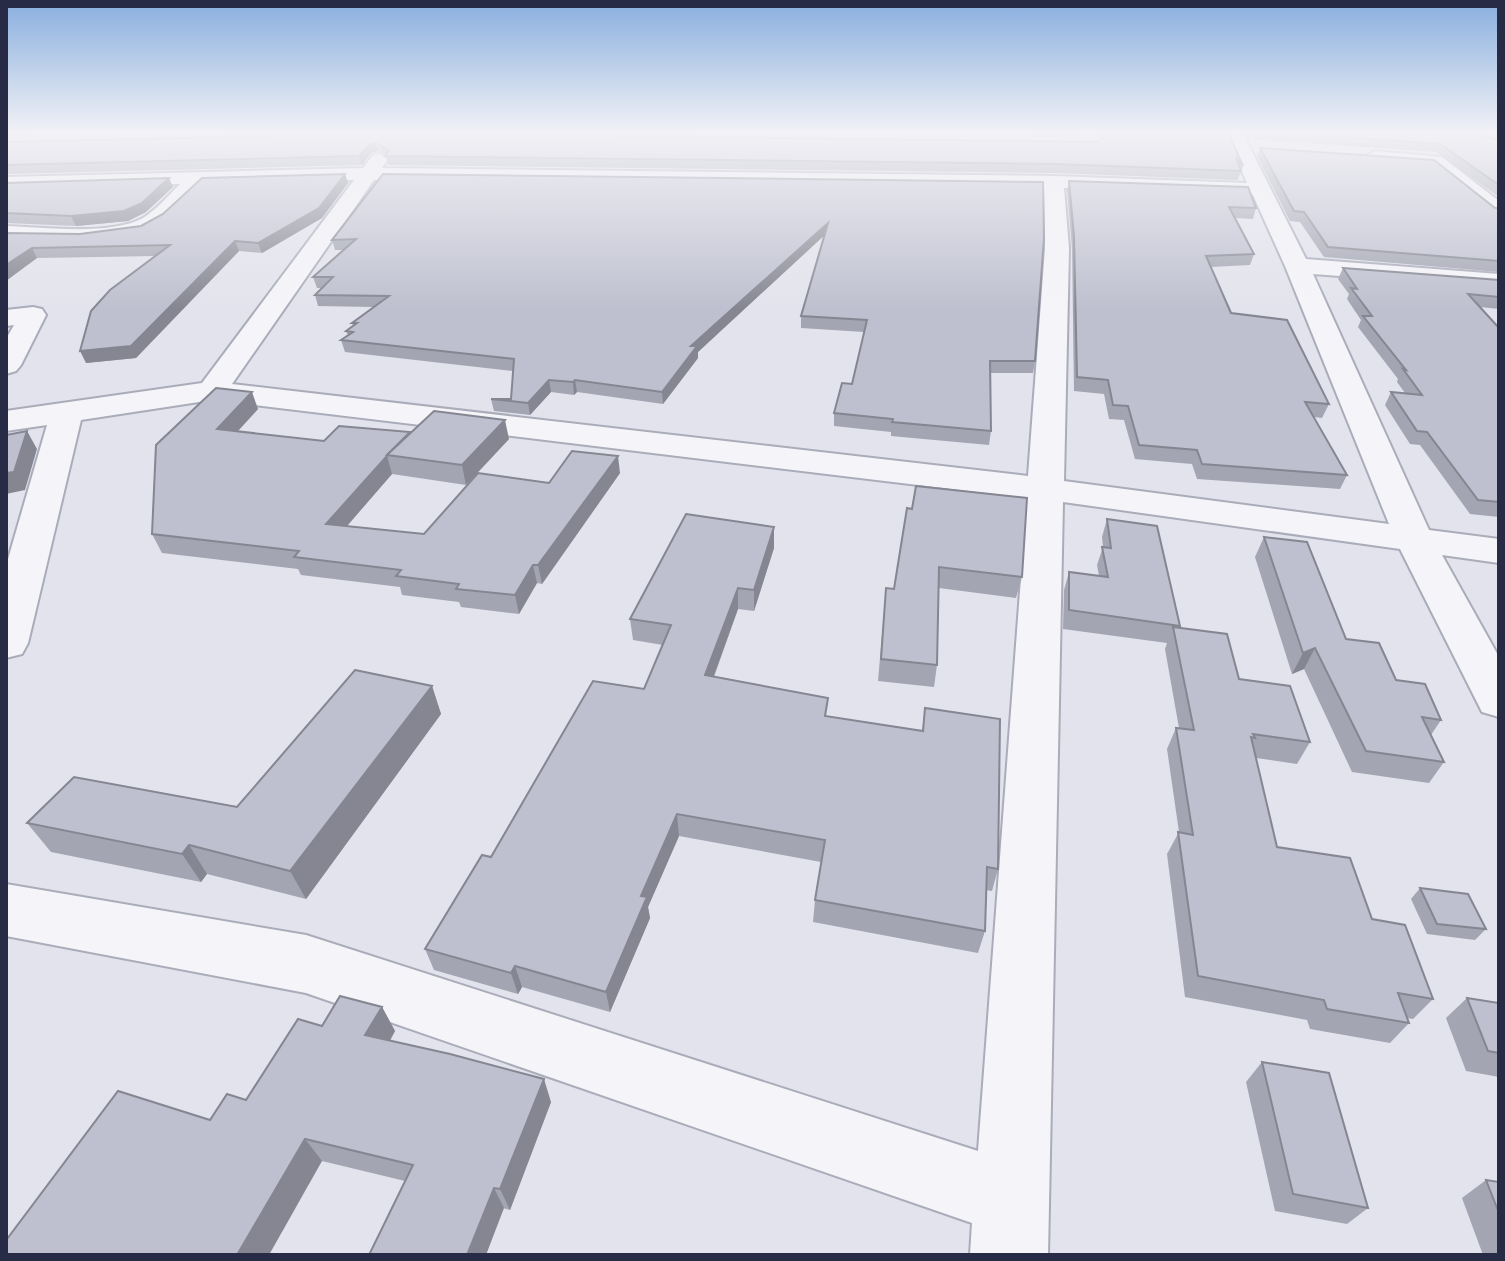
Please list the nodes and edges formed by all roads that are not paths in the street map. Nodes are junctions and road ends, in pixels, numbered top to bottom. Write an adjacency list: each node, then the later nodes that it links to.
1 (185, 191): 7 (street)
2 (355, 191): 12 (street)
3 (1054, 191): 15 (street)
4 (1262, 191): 8 (street)
5 (1474, 191): 6 (street)
6 (1499, 211)
7 (6, 233)
8 (1297, 266): 9 (street); 16 (street)
9 (1499, 281)
10 (6, 318): 11 (street)
11 (6, 365)
12 (212, 391): 13 (street); 15 (street)
13 (67, 411): 14 (street); 18 (street)
14 (6, 421)
15 (1045, 489): 16 (street); 21 (street)
16 (1414, 539): 17 (street); 19 (street)
17 (1499, 551)
18 (6, 643)
19 (1499, 700)
20 (6, 910): 21 (street)
21 (1009, 1227)

